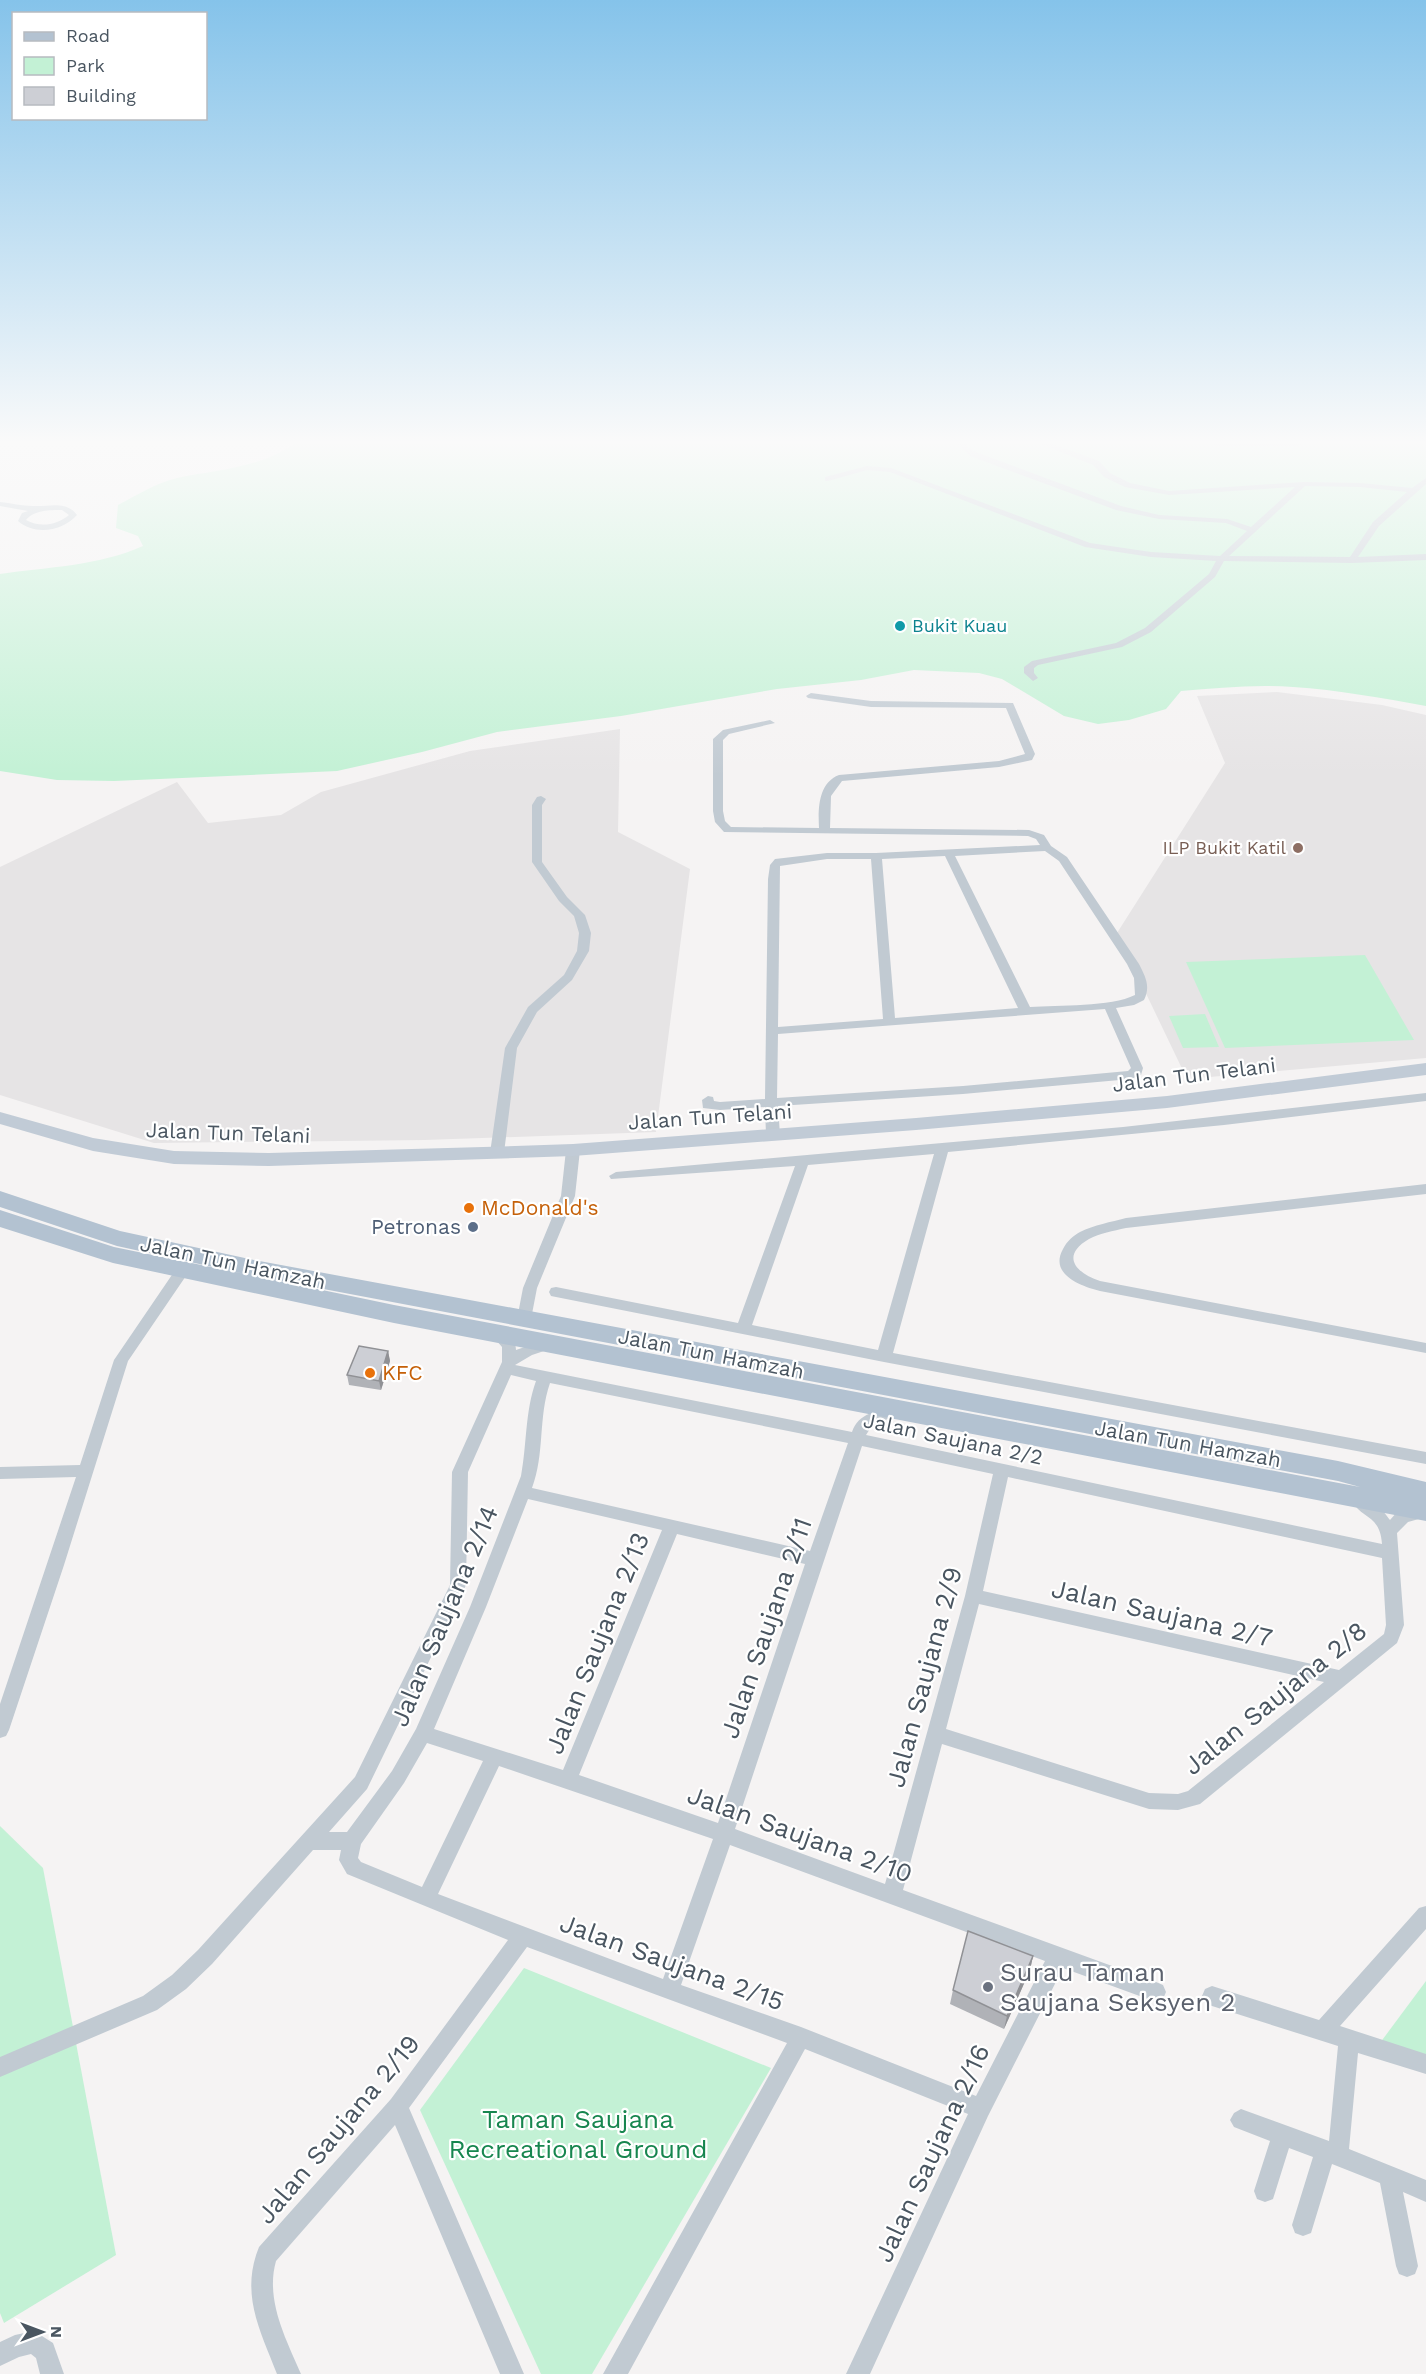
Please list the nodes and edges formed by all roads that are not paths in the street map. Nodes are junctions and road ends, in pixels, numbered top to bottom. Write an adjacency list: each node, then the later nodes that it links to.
1 (1160, 555): 5 (street)
2 (1226, 555): 5 (street)
3 (1355, 555): 6 (street)
4 (1426, 557): 6 (street)
5 (1221, 559): 6 (street); 7 (street)
6 (1352, 560)
7 (1033, 678)
8 (811, 696): 11 (street)
9 (770, 723): 11 (street)
10 (541, 799): 27 (street)
11 (825, 832): 12 (street)
12 (1047, 848): 13 (street); 15 (street)
13 (948, 852): 14 (street); 16 (street)
14 (876, 856): 17 (street); 18 (street)
15 (1108, 1005): 16 (street); 22 (street)
16 (1026, 1012): 17 (street)
17 (889, 1022): 18 (street)
18 (772, 1031): 22 (street)
19 (1426, 1069): 24 (street, Jalan Tun Telani)
20 (1426, 1097): 26 (street)
21 (708, 1100): 22 (street)
22 (771, 1102): 24 (street)
23 (0, 1118): 27 (street, Jalan Tun Telani)
24 (773, 1135): 25 (street, Jalan Tun Telani)
25 (573, 1150): 27 (street, Jalan Tun Telani); 35 (street)
26 (942, 1150): 28 (street); 40 (street)
27 (497, 1153)
28 (802, 1161): 29 (street); 36 (street)
29 (616, 1176)
30 (1426, 1189): 39 (street)
31 (0, 1199): 35 (main road, Jalan Tun Hamzah)
32 (0, 1218): 33 (main road, Jalan Tun Hamzah)
33 (183, 1270): 37 (main road, Jalan Tun Hamzah); 47 (street)
34 (556, 1292): 36 (street)
35 (524, 1319): 49 (main road, Jalan Tun Hamzah)
36 (743, 1329): 40 (street)
37 (497, 1333): 38 (main road, Jalan Tun Hamzah); 41 (street)
38 (550, 1343): 41 (street); 43 (main road, Jalan Tun Hamzah)
39 (1426, 1348)
40 (884, 1357): 46 (street)
41 (508, 1365): 42 (street, Jalan Saujana 2/2); 68 (street)
42 (545, 1377): 45 (street, Jalan Saujana 2/2); 52 (street, Jalan Saujana 2/14)
43 (838, 1398): 44 (main road, Jalan Tun Hamzah); 45 (street)
44 (900, 1410): 45 (street); 54 (main road, Jalan Tun Hamzah)
45 (859, 1433): 48 (street, Jalan Saujana 2/2); 59 (street, Jalan Saujana 2/11)
46 (1426, 1458)
47 (85, 1471): 50 (street); 62 (street)
48 (1002, 1471): 58 (street, Jalan Saujana 2/2); 60 (street, Jalan Saujana 2/9)
49 (1338, 1471): 51 (main road); 53 (main road, Jalan Tun Hamzah)
50 (0, 1473)
51 (1426, 1488)
52 (524, 1492): 56 (street); 63 (street, Jalan Saujana 2/14)
53 (1426, 1493)
54 (1352, 1496): 55 (main road, Jalan Tun Hamzah); 57 (street)
55 (1426, 1510): 57 (street)
56 (672, 1526): 59 (street); 66 (street, Jalan Saujana 2/13)
57 (1389, 1531): 58 (street)
58 (1390, 1553): 61 (street, Jalan Saujana 2/8)
59 (815, 1559): 67 (street, Jalan Saujana 2/11)
60 (973, 1596): 61 (street, Jalan Saujana 2/7); 64 (street, Jalan Saujana 2/9)
61 (1341, 1678): 64 (street, Jalan Saujana 2/8)
62 (0, 1730)
63 (423, 1734): 65 (street, Jalan Saujana 2/10); 69 (street, Jalan Saujana 2/14)
64 (936, 1734): 70 (street, Jalan Saujana 2/9)
65 (494, 1757): 66 (street, Jalan Saujana 2/10); 71 (street)
66 (568, 1780): 67 (street, Jalan Saujana 2/10)
67 (724, 1834): 70 (street, Jalan Saujana 2/10); 75 (street, Jalan Saujana 2/11)
68 (309, 1841): 69 (street); 82 (street)
69 (350, 1850): 71 (street, Jalan Saujana 2/15)
70 (892, 1895): 74 (street, Jalan Saujana 2/10)
71 (426, 1899): 73 (street, Jalan Saujana 2/15)
72 (1426, 1915): 78 (street)
73 (523, 1936): 75 (street, Jalan Saujana 2/15); 83 (street, Jalan Saujana 2/19)
74 (1058, 1956): 76 (street, Jalan Saujana 2/10); 84 (street, Jalan Saujana 2/16)
75 (669, 1990): 79 (street, Jalan Saujana 2/15)
76 (1156, 1992)
77 (1212, 1996): 78 (street)
78 (1323, 2030): 80 (street)
79 (801, 2037): 84 (street, Jalan Saujana 2/15); 97 (street)
80 (1349, 2038): 81 (street); 87 (street)
81 (1426, 2064)
82 (0, 2067)
83 (398, 2106): 95 (street, Jalan Saujana 2/19); 96 (street)
84 (981, 2109): 98 (street, Jalan Saujana 2/16)
85 (1240, 2120): 86 (street)
86 (1283, 2135): 87 (street); 89 (street)
87 (1332, 2153): 88 (street); 91 (street)
88 (1389, 2176): 90 (street); 92 (street)
89 (1266, 2191)
90 (1426, 2191)
91 (1303, 2225)
92 (1407, 2266)
93 (0, 2355): 94 (street)
94 (52, 2374)
95 (289, 2374)
96 (512, 2374)
97 (615, 2374)
98 (858, 2374)

